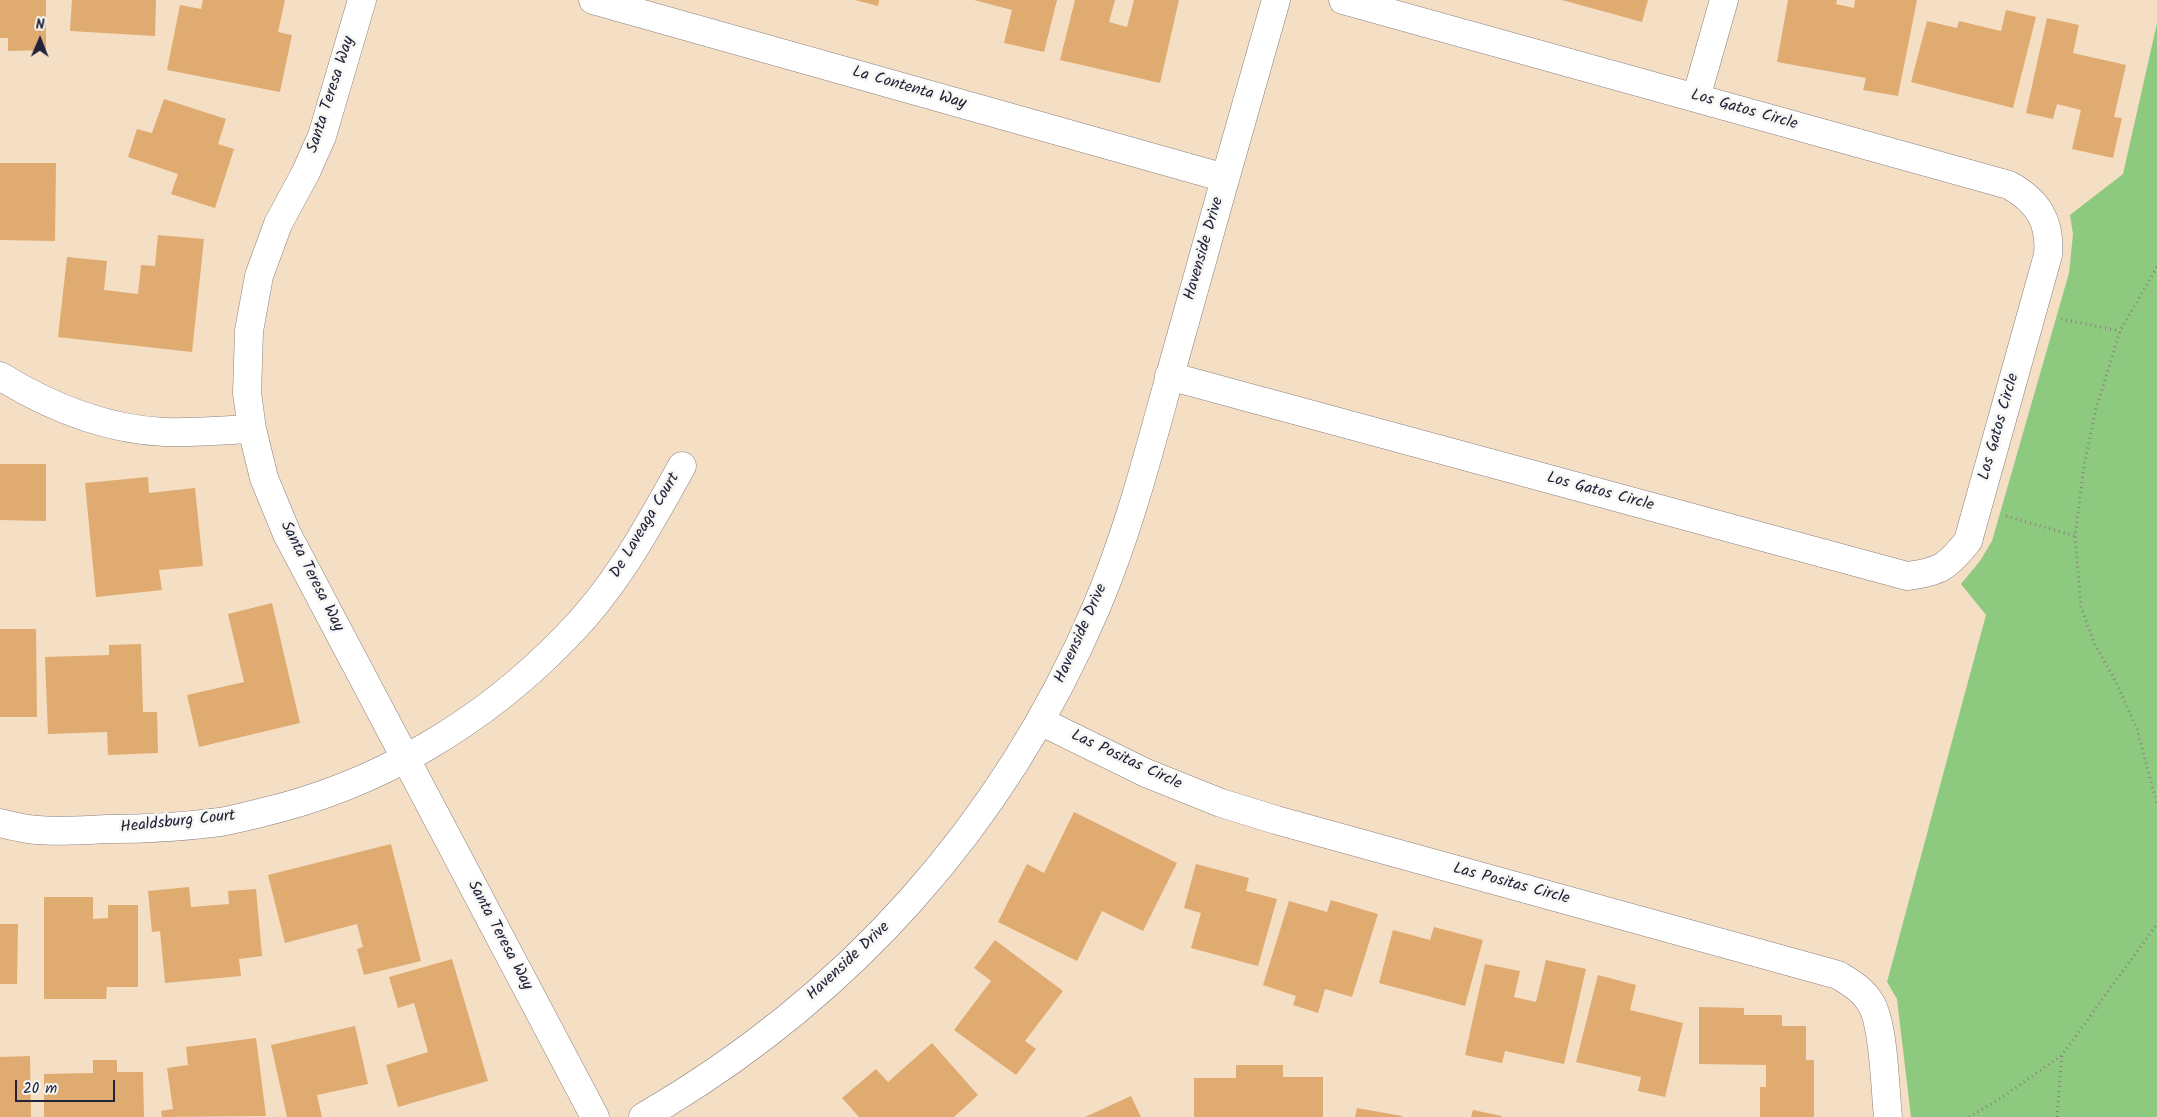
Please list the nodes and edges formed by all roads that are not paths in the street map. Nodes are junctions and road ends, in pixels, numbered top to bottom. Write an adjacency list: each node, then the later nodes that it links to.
1 (362, 0): 10 (street, Santa Teresa Way)
2 (593, 0): 7 (street, La Contenta Way)
3 (1276, 0): 7 (street, Havenside Drive)
4 (1343, 0): 6 (street, Los Gatos Circle)
5 (1724, 0): 6 (street)
6 (1696, 98): 9 (street, Los Gatos Circle)
7 (1225, 178): 9 (street, Havenside Drive)
8 (0, 376): 10 (street)
9 (1169, 376): 12 (street, Havenside Drive)
10 (252, 429): 13 (street, Santa Teresa Way)
11 (682, 466): 13 (street, De Laveaga Court)
12 (1040, 721): 16 (street, Havenside Drive); 17 (street, Las Positas Circle)
13 (406, 759): 14 (street, Healdsburg Court); 15 (street, Santa Teresa Way)
14 (0, 823)
15 (595, 1117)
16 (643, 1117)
17 (1888, 1117)

